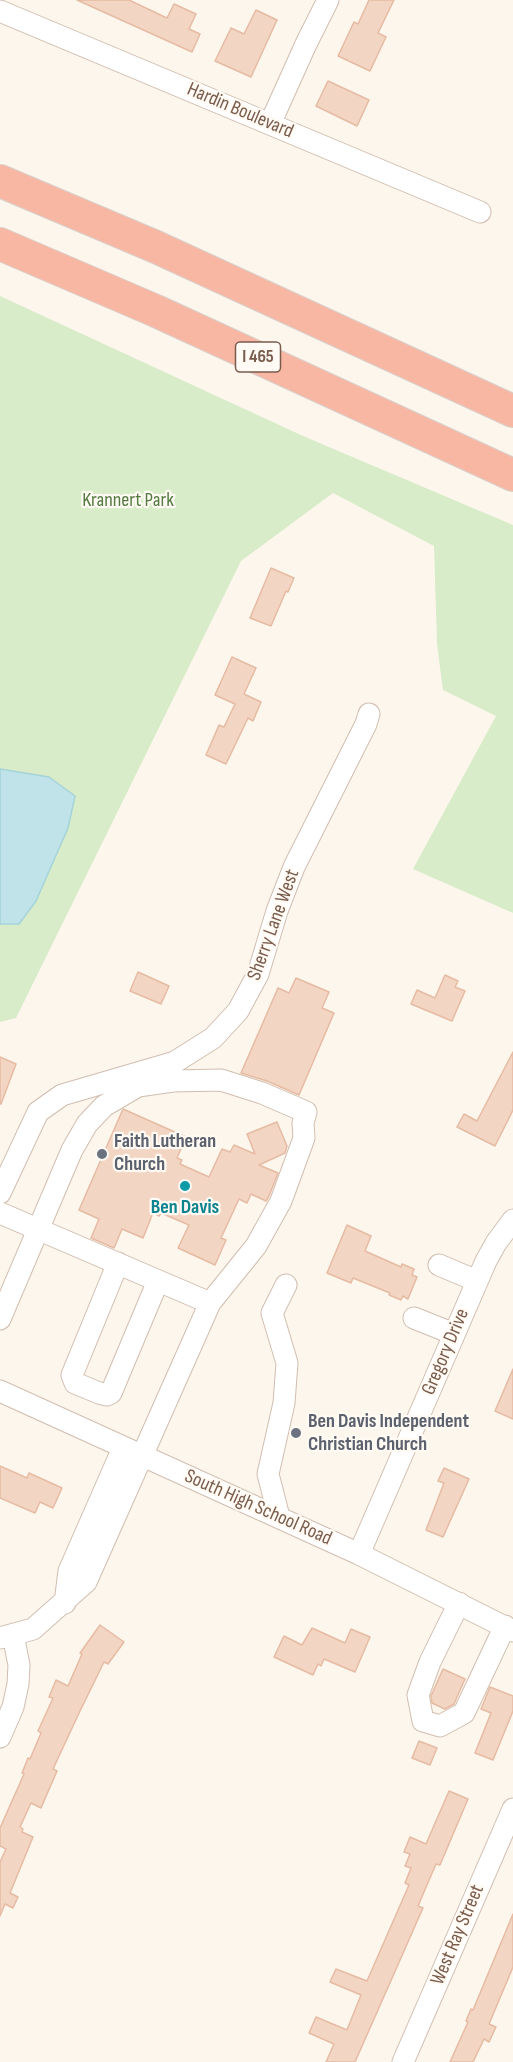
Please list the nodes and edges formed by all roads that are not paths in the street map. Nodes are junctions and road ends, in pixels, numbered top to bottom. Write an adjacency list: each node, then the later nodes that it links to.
1 (328, 0): 3 (street)
2 (0, 11): 3 (street, Hardin Boulevard)
3 (270, 124): 5 (street, Hardin Boulevard)
4 (0, 181): 7 (highway)
5 (480, 212)
6 (0, 244): 10 (highway, I 465)
7 (459, 386): 8 (highway); 9 (highway)
8 (513, 400)
9 (513, 411)
10 (513, 475)
11 (369, 714): 12 (street, Sherry Lane West)
12 (0, 1193)
13 (0, 1213): 15 (street)
14 (513, 1220): 19 (street, Gregory Drive)
15 (37, 1229): 16 (street); 21 (street); 23 (street)
16 (118, 1263): 18 (street); 18 (street)
17 (439, 1264): 19 (street)
18 (158, 1281): 21 (street)
19 (477, 1281): 24 (street, Gregory Drive)
20 (286, 1285): 27 (street)
21 (210, 1303): 26 (street)
22 (414, 1318): 24 (street)
23 (0, 1319)
24 (454, 1334): 30 (street, Gregory Drive)
25 (0, 1391): 26 (street, South High School Road)
26 (132, 1452): 28 (street, South High School Road); 33 (street)
27 (268, 1474): 28 (street); 29 (street)
28 (237, 1499): 29 (street, South High School Road)
29 (279, 1517): 30 (street, South High School Road)
30 (358, 1554): 31 (street, South High School Road)
31 (459, 1603): 32 (street, South High School Road); 32 (street)
32 (509, 1628)
33 (7, 1636): 34 (street)
34 (0, 1737)
35 (513, 1809): 36 (street, West Ray Street)
36 (403, 2062)

